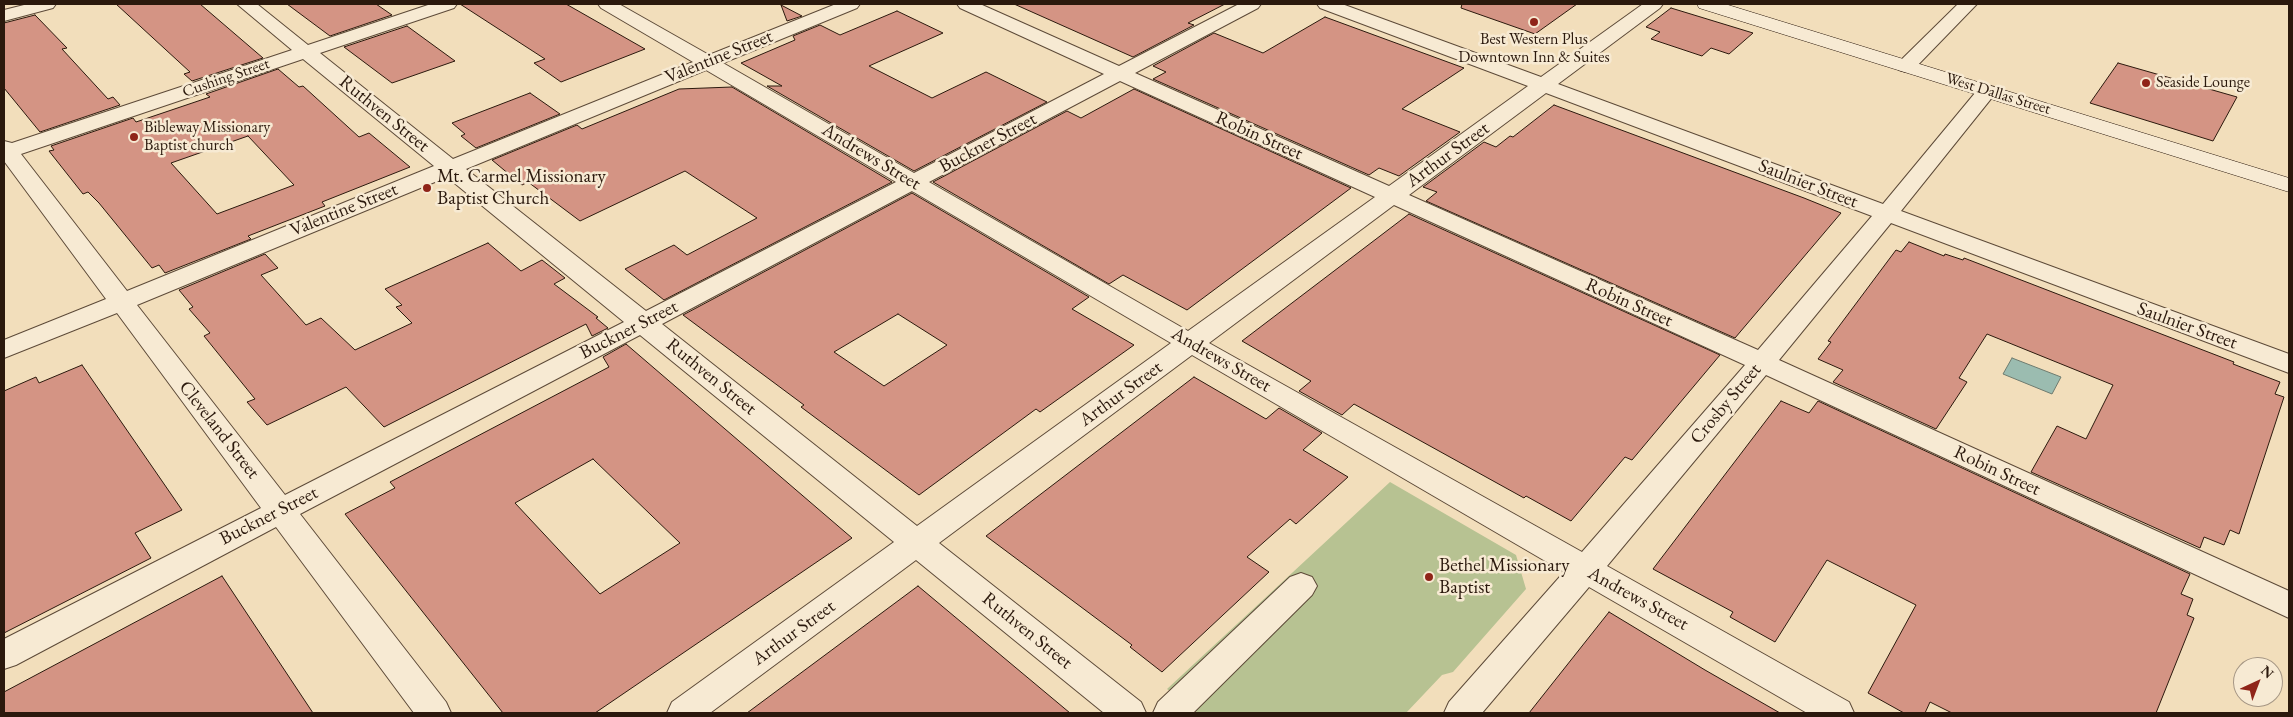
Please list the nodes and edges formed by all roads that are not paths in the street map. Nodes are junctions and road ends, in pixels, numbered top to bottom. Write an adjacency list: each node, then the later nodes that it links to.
1 (47, 4): 12 (street)
2 (246, 4): 13 (street, Ruthven Street)
3 (448, 4): 13 (street, Cushing Street)
4 (607, 4): 14 (street, Andrews Street)
5 (851, 4): 14 (street, Valentine Street)
6 (966, 4): 16 (street, Robin Street)
7 (1252, 4): 16 (street, Buckner Street)
8 (1326, 4): 17 (street, Saulnier Street)
9 (1654, 4): 17 (street, Arthur Street)
10 (1706, 4): 15 (main road, West Dallas Street)
11 (1968, 4): 15 (street)
12 (4, 16)
13 (305, 52): 19 (street, Cushing Street); 20 (street, Ruthven Street)
14 (709, 62): 20 (street, Valentine Street); 21 (street, Andrews Street)
15 (1906, 66): 18 (main road, West Dallas Street)
16 (1120, 73): 21 (street, Buckner Street); 23 (street, Robin Street)
17 (1544, 84): 23 (street, Arthur Street); 24 (street, Saulnier Street)
18 (1987, 91): 22 (main road, West Dallas Street); 24 (street, Crosby Street)
19 (5, 150): 25 (street, Cleveland Street)
20 (450, 167): 25 (street, Valentine Street); 26 (street, Ruthven Street)
21 (912, 182): 26 (street, Buckner Street); 27 (street, Andrews Street)
22 (2286, 183)
23 (1391, 196): 27 (street, Arthur Street); 29 (street, Robin Street)
24 (1887, 214): 29 (street, Crosby Street); 30 (street, Saulnier Street)
25 (122, 302): 28 (street, Valentine Street); 31 (street, Cleveland Street)
26 (644, 323): 31 (street, Buckner Street); 32 (street, Ruthven Street)
27 (1190, 343): 32 (street, Arthur Street); 33 (street, Andrews Street)
28 (4, 350)
29 (1761, 362): 33 (street, Crosby Street); 35 (street, Robin Street)
30 (2289, 364)
31 (280, 510): 36 (street, Buckner Street); 37 (street, Cleveland Street)
32 (917, 543): 38 (street, Arthur Street); 39 (street, Ruthven Street)
33 (1585, 569): 41 (street, Crosby Street); 42 (street, Andrews Street)
34 (1301, 586): 40 (street)
35 (2289, 605)
36 (4, 655)
37 (434, 713)
38 (684, 713)
39 (1129, 713)
40 (1170, 713)
41 (1461, 713)
42 (1837, 713)

